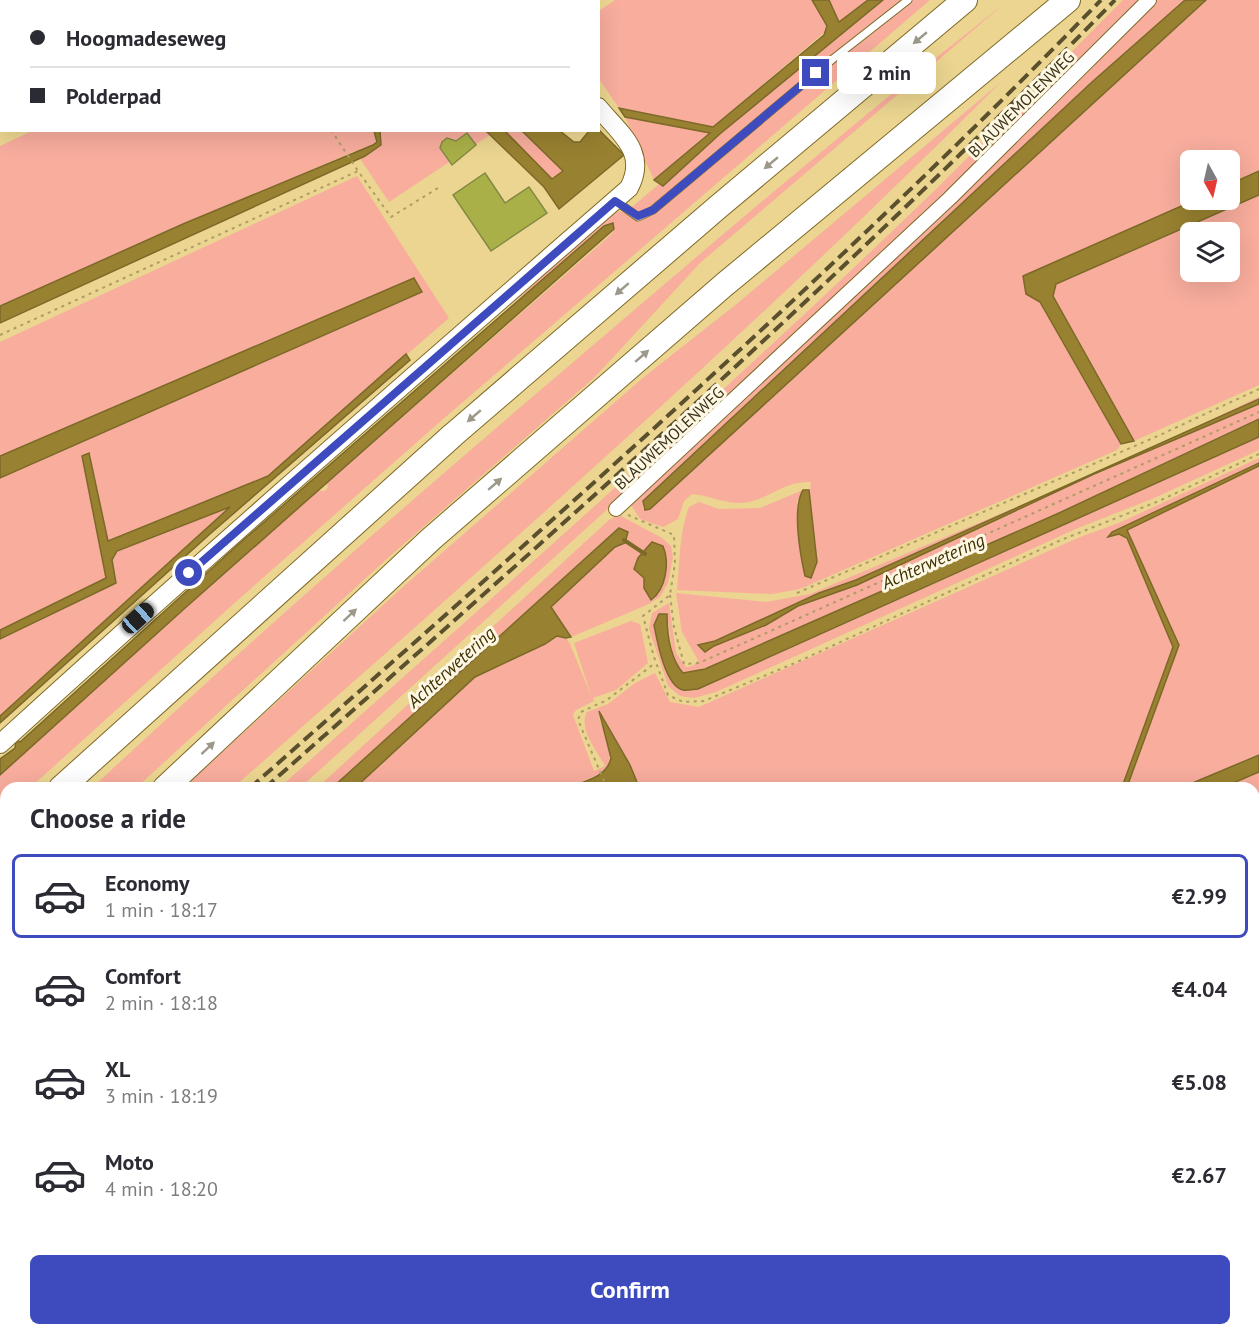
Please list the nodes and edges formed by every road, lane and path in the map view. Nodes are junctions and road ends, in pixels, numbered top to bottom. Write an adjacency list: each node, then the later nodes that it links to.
1 (908, 0): 9 (lane)
2 (965, 0): 19 (highway, one-way to 19)
3 (1068, 0): 20 (highway, one-way to 3)
4 (1149, 0): 14 (street, BLAUWEMOLENWEG)
5 (600, 109): 9 (street)
6 (332, 132): 7 (path)
7 (358, 171): 8 (path); 10 (path)
8 (438, 188)
9 (615, 201): 18 (street)
10 (0, 336)
11 (1259, 389): 15 (path)
12 (1259, 412): 16 (path)
13 (1259, 454): 17 (path)
14 (616, 509): 16 (path, BLAUWEMOLENWEG)
15 (797, 593)
16 (670, 595): 17 (path)
17 (656, 663): 21 (path)
18 (0, 744)
19 (68, 782)
20 (171, 782)
21 (605, 782)

